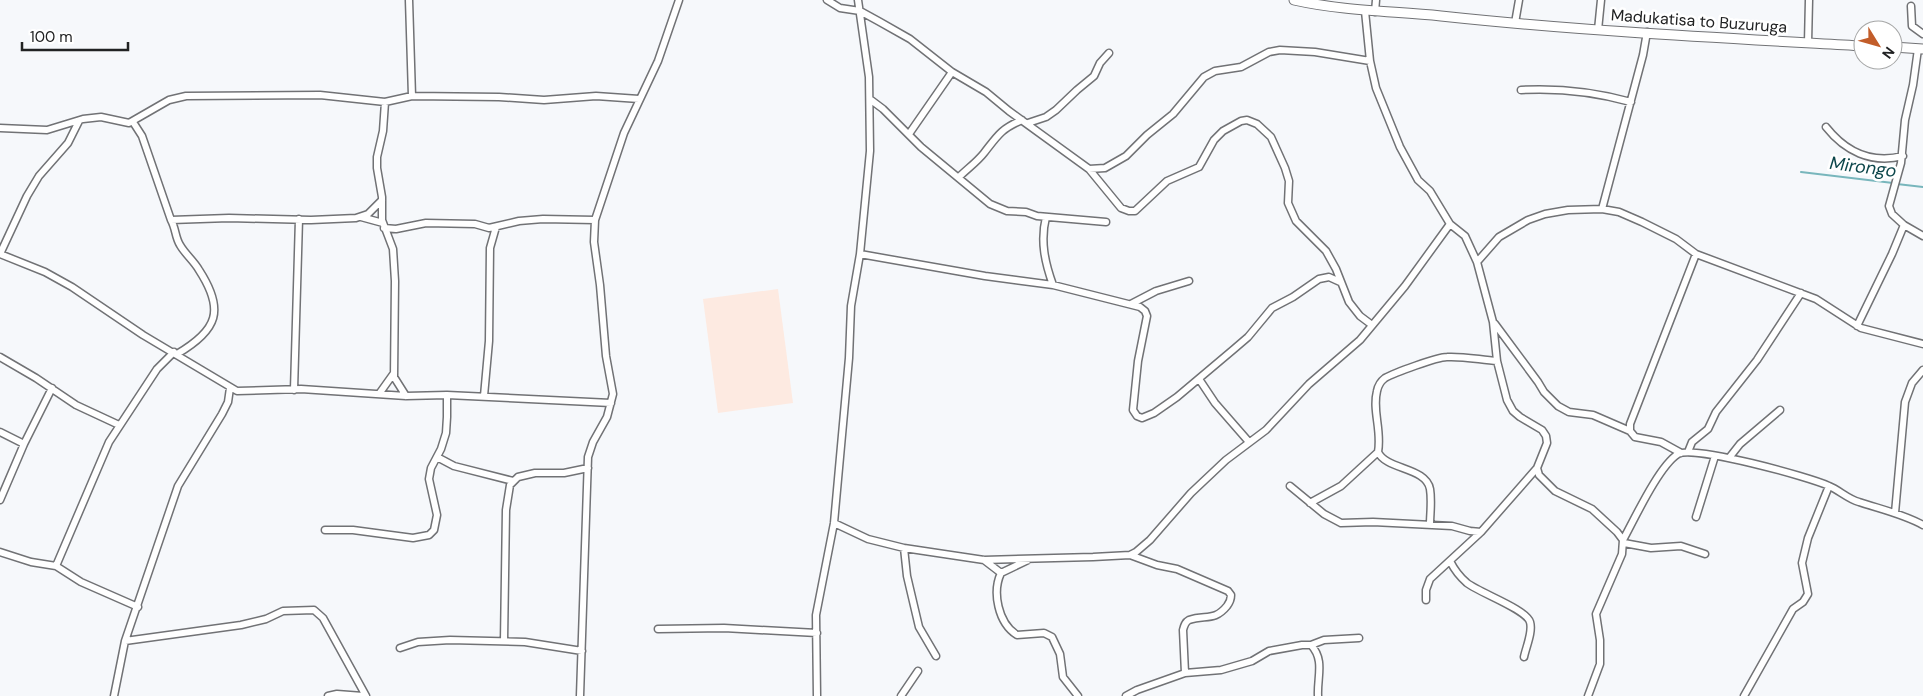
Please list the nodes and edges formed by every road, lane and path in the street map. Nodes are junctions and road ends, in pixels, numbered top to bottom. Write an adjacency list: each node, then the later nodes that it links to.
1 (408, 0): 26 (street)
2 (679, 0): 27 (street)
3 (827, 0): 11 (street)
4 (858, 0): 11 (street)
5 (1294, 0): 12 (main road, Madukatisa to Buzuruga)
6 (1376, 0): 13 (street)
7 (1519, 0): 14 (street)
8 (1601, 0): 15 (street)
9 (1809, 0): 18 (street)
10 (1911, 6): 17 (street)
11 (860, 11): 24 (street); 28 (street)
12 (1365, 11): 13 (main road, Madukatisa to Buzuruga); 23 (street)
13 (1375, 12): 14 (main road, Madukatisa to Buzuruga)
14 (1515, 23): 15 (main road, Madukatisa to Buzuruga)
15 (1598, 30): 16 (main road, Madukatisa to Buzuruga)
16 (1647, 32): 18 (main road, Madukatisa to Buzuruga); 30 (street)
17 (1923, 34)
18 (1808, 43): 19 (main road, Madukatisa to Buzuruga)
19 (1853, 45)
20 (1903, 48): 21 (main road)
21 (1921, 49): 37 (street)
22 (1109, 53): 32 (street)
23 (1370, 61): 38 (street); 48 (street)
24 (952, 72): 32 (street); 36 (street)
25 (1521, 90): 30 (street)
26 (412, 96): 27 (street); 29 (street)
27 (639, 99): 46 (street)
28 (871, 100): 36 (street); 54 (street)
29 (384, 102): 33 (street); 40 (street)
30 (1630, 102): 41 (street)
31 (79, 121): 33 (street); 35 (street); 53 (street)
32 (1025, 121): 38 (street); 39 (street)
33 (133, 122): 45 (street)
34 (1826, 127): 37 (street)
35 (0, 128)
36 (909, 134): 39 (street)
37 (1903, 156): 50 (street)
38 (1089, 169): 58 (street)
39 (959, 177): 43 (street)
40 (382, 200): 42 (street); 49 (street)
41 (1602, 209): 55 (street); 56 (street)
42 (361, 217): 44 (street); 49 (street)
43 (1046, 218): 47 (street); 59 (street)
44 (299, 219): 45 (street); 74 (street)
45 (171, 220): 66 (street)
46 (595, 220): 51 (street); 79 (street)
47 (1106, 222)
48 (1450, 224): 56 (street); 63 (street)
49 (384, 226): 51 (street); 70 (street)
50 (1904, 226): 52 (street); 64 (street)
51 (496, 227): 78 (street)
52 (1923, 236)
53 (0, 254): 66 (street)
54 (860, 254): 59 (street); 100 (street)
55 (1696, 254): 60 (street); 82 (street)
56 (1477, 262): 62 (street)
57 (1190, 281): 61 (street)
58 (1340, 282): 63 (street); 71 (street)
59 (1054, 286): 61 (street)
60 (1801, 293): 64 (street); 87 (street)
61 (1132, 304): 71 (street)
62 (1493, 322): 68 (street); 82 (street)
63 (1372, 325): 84 (street)
64 (1857, 326): 65 (street)
65 (1923, 344)
66 (176, 353): 73 (street); 81 (street)
67 (0, 358): 72 (street)
68 (1497, 362): 86 (street); 92 (street)
69 (1923, 370): 98 (street)
70 (394, 373): 75 (street); 77 (street)
71 (1199, 379): 84 (street)
72 (52, 388): 81 (street); 85 (street)
73 (230, 388): 74 (street); 116 (street)
74 (294, 390): 75 (street)
75 (379, 394): 77 (street)
76 (447, 395): 77 (street); 78 (street); 89 (street)
77 (406, 396)
78 (484, 396): 79 (street)
79 (611, 402): 91 (street)
80 (1780, 410): 90 (street)
81 (119, 425): 113 (street)
82 (1630, 431): 87 (street)
83 (0, 432): 85 (street)
84 (1248, 442): 109 (street)
85 (24, 444): 96 (street)
86 (1378, 452): 97 (street); 101 (street)
87 (1684, 452): 88 (street); 105 (street)
88 (1715, 456): 90 (street); 99 (street)
89 (437, 457): 93 (street); 103 (street)
90 (1729, 458): 95 (street)
91 (588, 468): 93 (street); 124 (street)
92 (1538, 468): 104 (street); 105 (street)
93 (513, 481): 121 (street)
94 (1290, 486): 97 (street)
95 (1828, 486): 98 (street); 139 (street)
96 (0, 500)
97 (1310, 503): 101 (street)
98 (1894, 513): 102 (street)
99 (1696, 518)
100 (834, 523): 106 (street); 118 (street)
101 (1430, 525): 104 (street)
102 (1923, 525)
103 (324, 530)
104 (1481, 532): 112 (street)
105 (1624, 541): 108 (street); 138 (street)
106 (904, 548): 111 (street); 125 (street)
107 (0, 552): 113 (street)
108 (1705, 554)
109 (1130, 555): 110 (street); 128 (street)
110 (1029, 559): 111 (street); 114 (street)
111 (984, 560): 114 (street)
112 (1450, 561): 115 (street); 126 (street)
113 (56, 566): 116 (street)
114 (1001, 573): 135 (street)
115 (1426, 600)
116 (138, 607): 120 (street)
117 (658, 629): 118 (street)
118 (817, 633): 133 (street)
119 (1359, 638): 122 (street)
120 (125, 641): 129 (street); 131 (street)
121 (504, 641): 123 (street); 124 (street)
122 (1311, 645): 128 (street); 137 (street)
123 (400, 648)
124 (582, 651): 132 (street)
125 (936, 656)
126 (1524, 657)
127 (918, 671): 134 (street)
128 (1185, 674): 136 (street)
129 (114, 696)
130 (328, 696): 131 (street)
131 (364, 696)
132 (580, 696)
133 (818, 696)
134 (901, 696)
135 (1078, 696)
136 (1126, 696)
137 (1318, 696)
138 (1588, 696)
139 (1744, 696)

